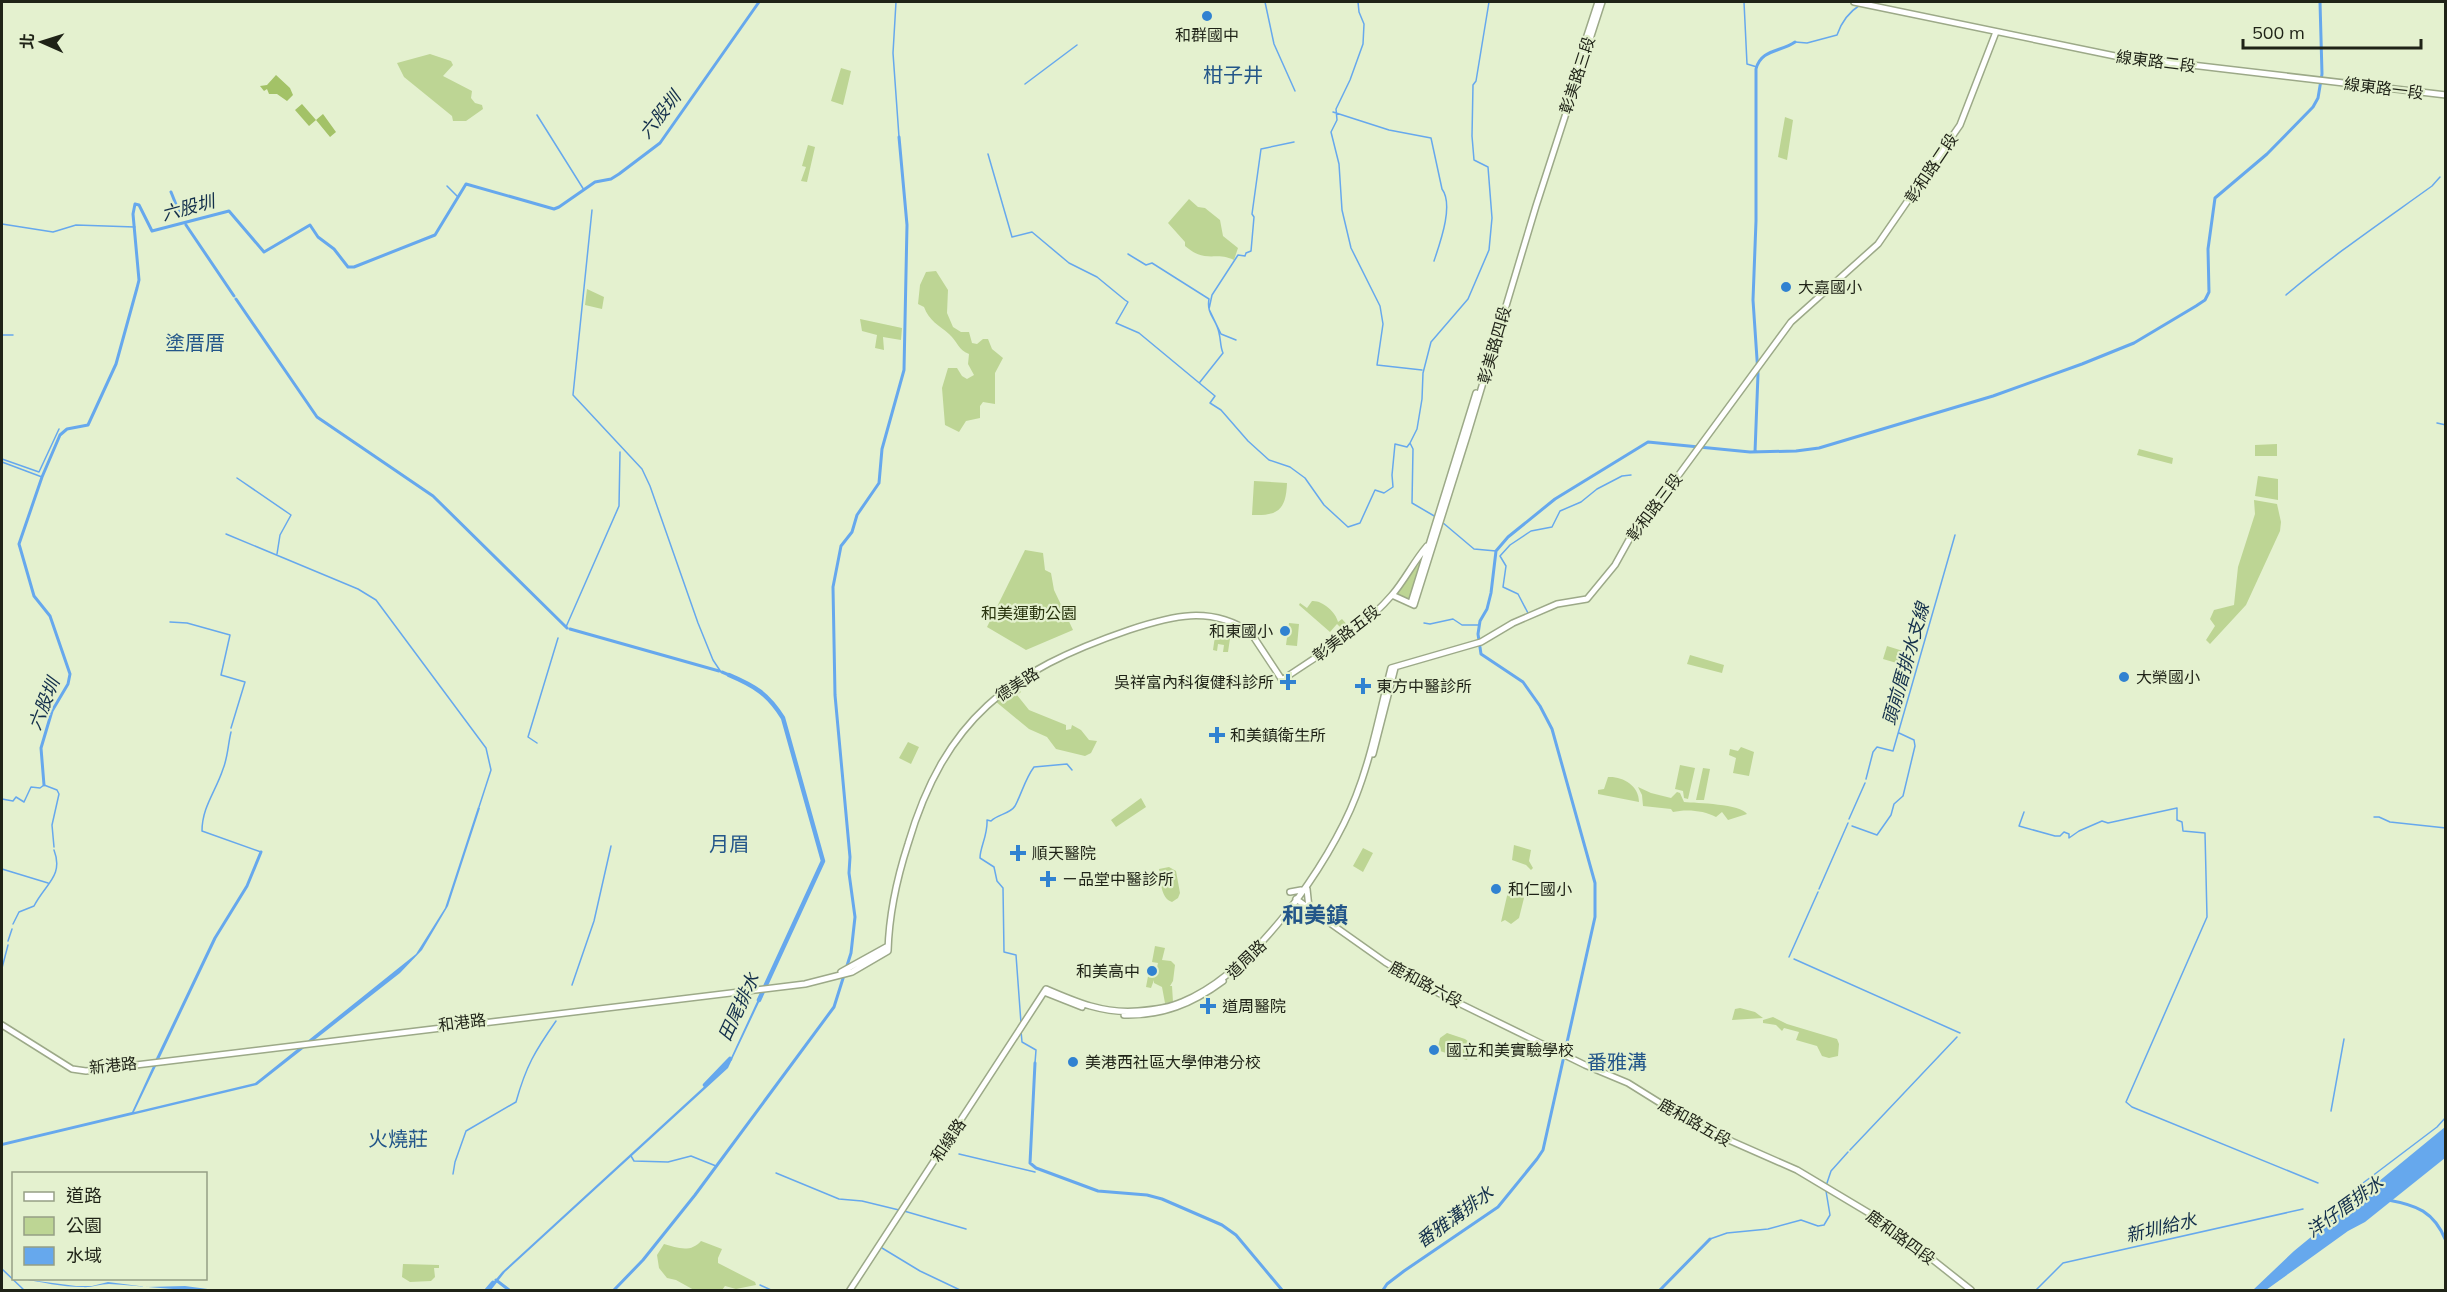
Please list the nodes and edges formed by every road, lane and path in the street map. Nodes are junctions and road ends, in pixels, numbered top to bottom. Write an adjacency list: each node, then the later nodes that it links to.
1 (1600, 2): 6 (main road, 彰美路三段)
2 (1854, 2): 3 (main road, 線東路二段)
3 (1996, 32): 4 (main road, 線東路二段); 7 (main road, 彰和路二段)
4 (2320, 81): 5 (main road, 線東路一段)
5 (2445, 95)
6 (1552, 148): 8 (main road, 彰美路四段)
7 (1834, 284): 10 (main road, 彰和路三段)
8 (1430, 542): 9 (main road); 9 (main road, 彰美路五段)
9 (1392, 596): 11 (main road, 彰美路五段)
10 (1393, 669): 12 (main road, 道周路)
11 (1282, 680): 17 (main road, 德美路)
12 (1305, 889): 13 (main road); 14 (main road, 道周路); 15 (main road)
13 (1290, 892)
14 (1297, 900): 15 (main road, 鹿和路六段); 16 (main road, 道周路); 18 (main road, 道周路)
15 (1309, 908): 16 (main road); 20 (main road, 鹿和路六段)
16 (1292, 910): 18 (main road, 道周路)
17 (888, 949): 21 (main road, 和港路)
18 (1045, 990): 23 (main road, 和線路)
19 (2, 1023): 21 (main road, 新港路)
20 (1564, 1055): 22 (main road, 鹿和路五段)
21 (157, 1061)
22 (1826, 1188): 24 (main road, 鹿和路四段)
23 (850, 1290)
24 (1971, 1290)

